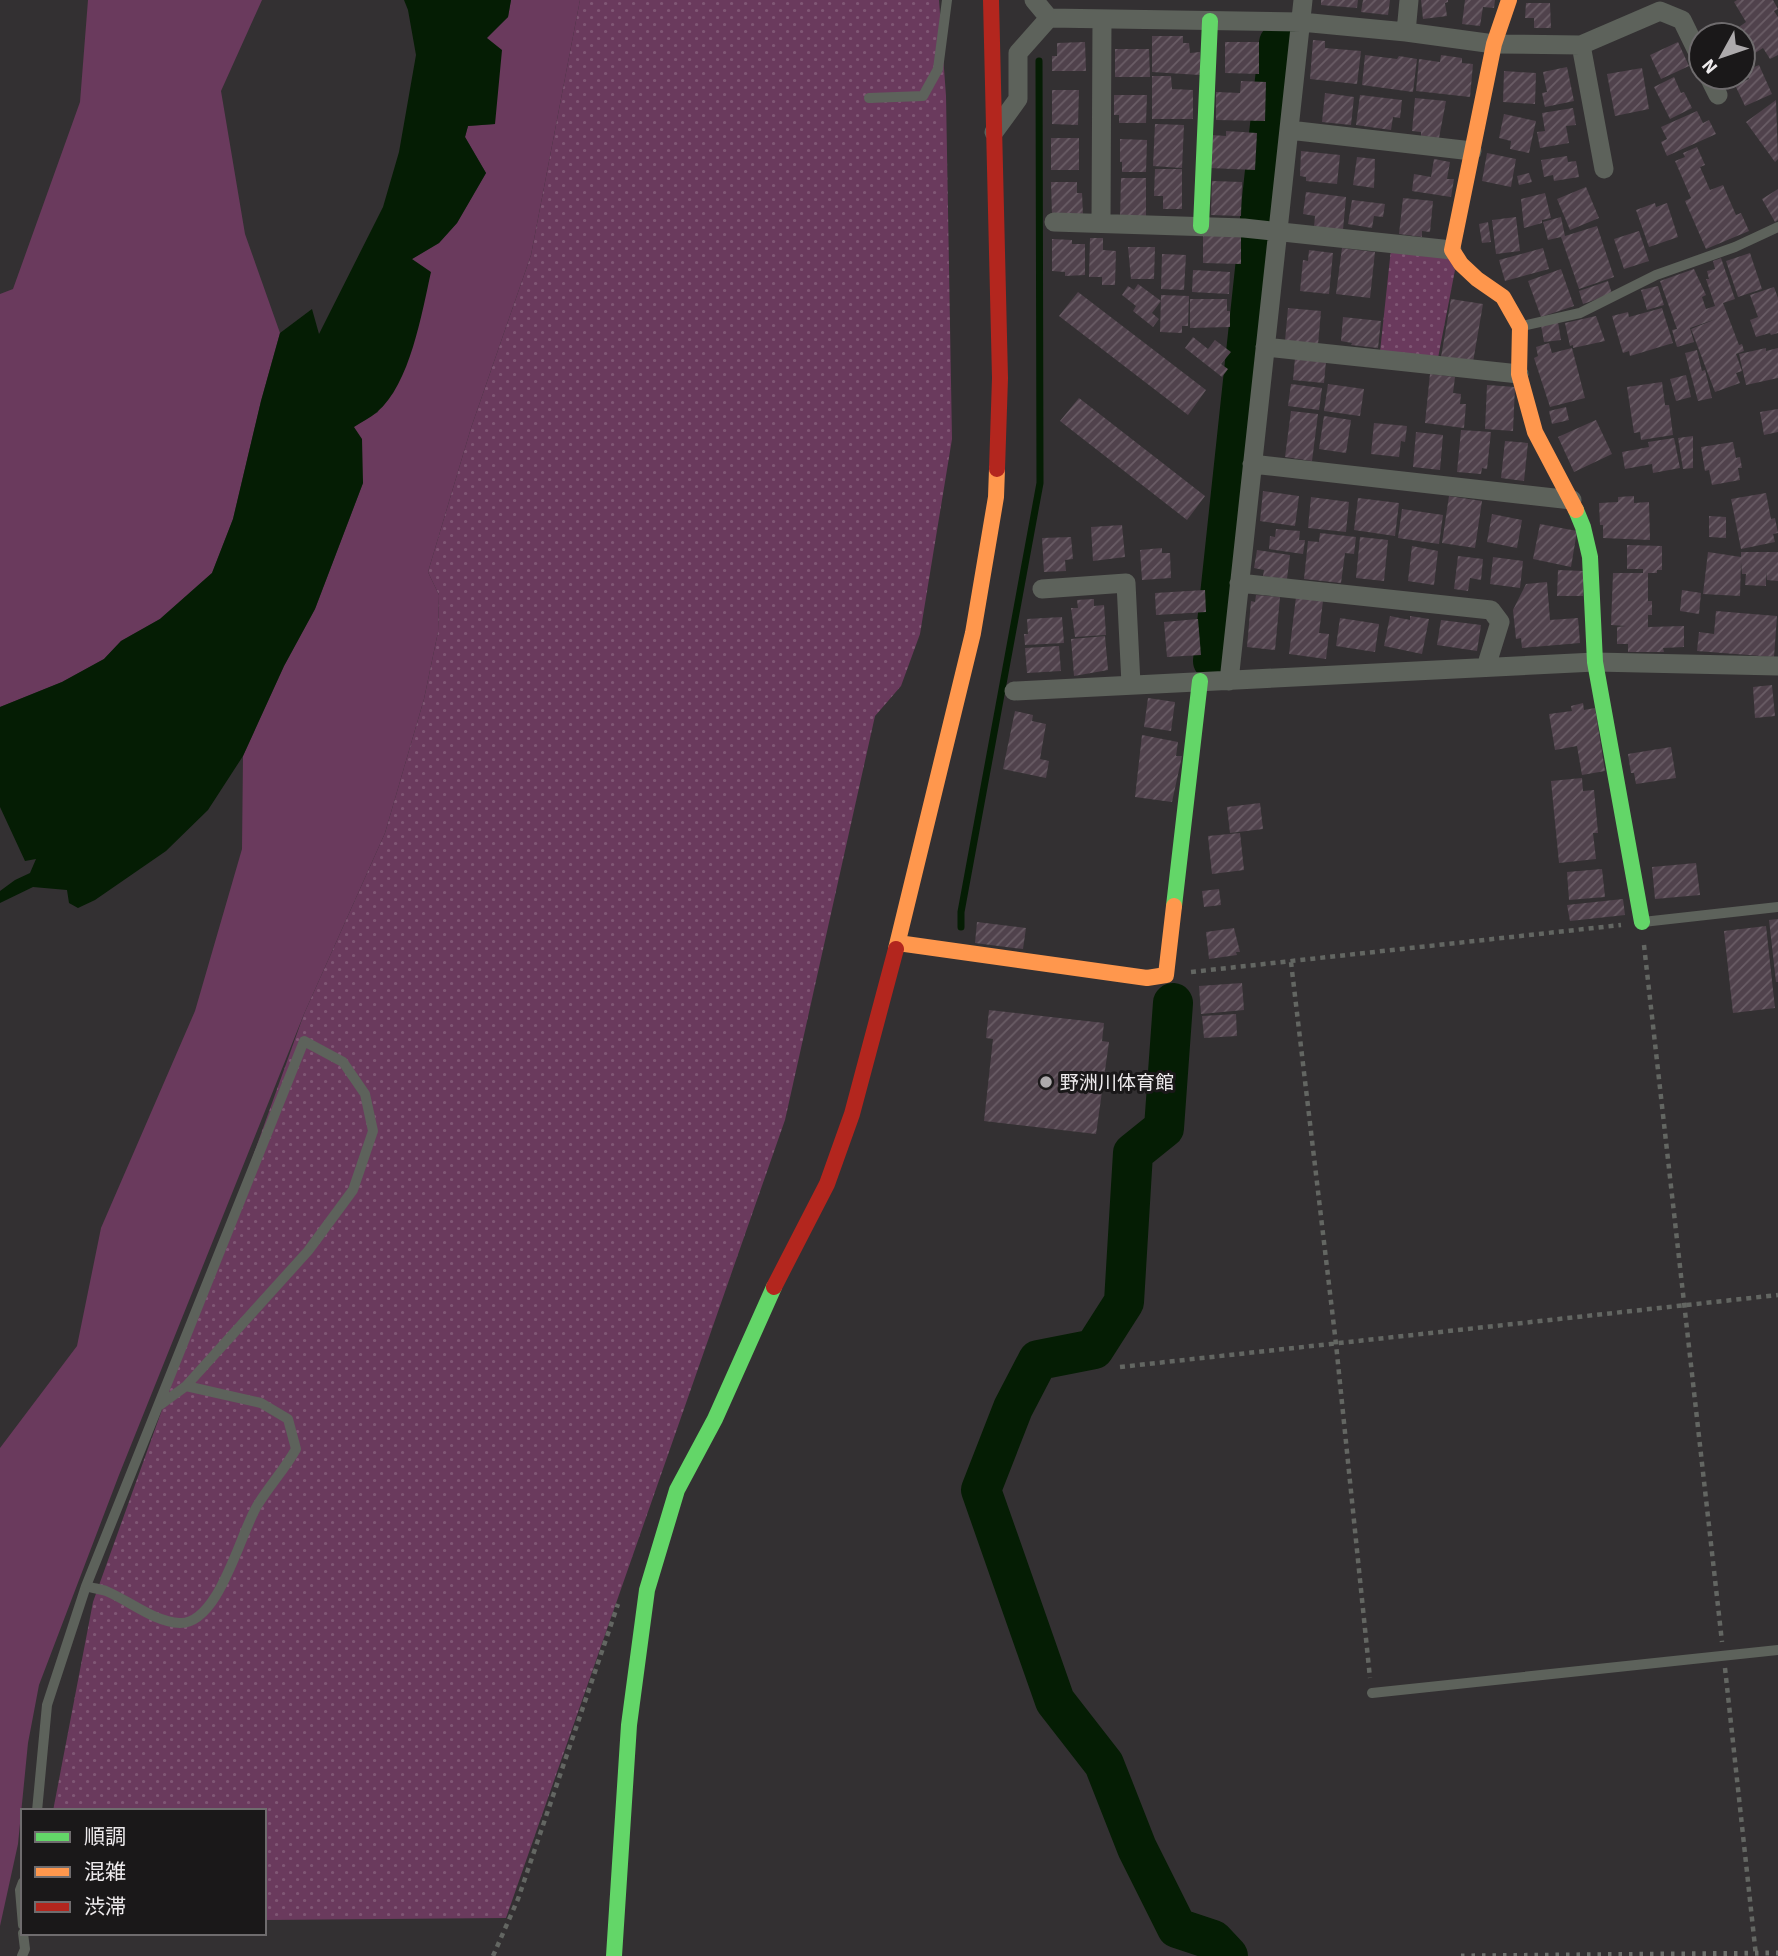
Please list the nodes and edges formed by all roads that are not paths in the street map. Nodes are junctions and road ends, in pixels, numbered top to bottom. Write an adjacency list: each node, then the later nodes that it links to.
1 (947, 0): 15 (lane)
2 (991, 0): 17 (street)
3 (1034, 0): 7 (street)
4 (1303, 0): 10 (street)
5 (1409, 0): 12 (street)
6 (1509, 0): 13 (street)
7 (1049, 18): 8 (street); 17 (street)
8 (1102, 19): 9 (street); 21 (street)
9 (1210, 21): 10 (street); 22 (street)
10 (1301, 22): 12 (street); 16 (street)
11 (1687, 31): 14 (street)
12 (1406, 32): 13 (street)
13 (1494, 44): 14 (street); 18 (street)
14 (1581, 45): 19 (street)
15 (869, 98)
16 (1289, 130): 18 (street); 24 (street)
17 (994, 132): 42 (street)
18 (1472, 151): 25 (street)
19 (1604, 169)
20 (1054, 222): 21 (street)
21 (1101, 223): 22 (street)
22 (1201, 226): 24 (street)
23 (1778, 227): 26 (lane)
24 (1277, 232): 25 (street); 27 (street)
25 (1451, 250): 26 (street)
26 (1520, 327): 28 (street)
27 (1265, 347): 28 (street); 29 (street)
28 (1519, 374): 30 (street)
29 (1252, 464): 30 (street); 31 (street)
30 (1572, 500): 33 (street)
31 (1239, 583): 35 (street); 37 (street)
32 (1042, 589): 38 (street)
33 (1595, 662): 34 (street); 35 (street); 41 (street)
34 (1778, 666)
35 (1486, 667): 37 (street)
36 (1200, 681): 37 (street); 38 (street); 42 (street)
37 (1229, 681)
38 (1131, 684): 39 (street)
39 (1014, 691)
40 (1778, 907): 41 (lane)
41 (1642, 922)
42 (898, 943): 51 (street)
43 (186, 1386): 44 (lane); 44 (lane); 45 (lane)
44 (158, 1406): 45 (lane)
45 (86, 1586): 48 (lane)
46 (1778, 1650): 47 (lane)
47 (1372, 1693)
48 (37, 1809)
49 (23, 1935): 50 (lane)
50 (22, 1956)
51 (614, 1956)

